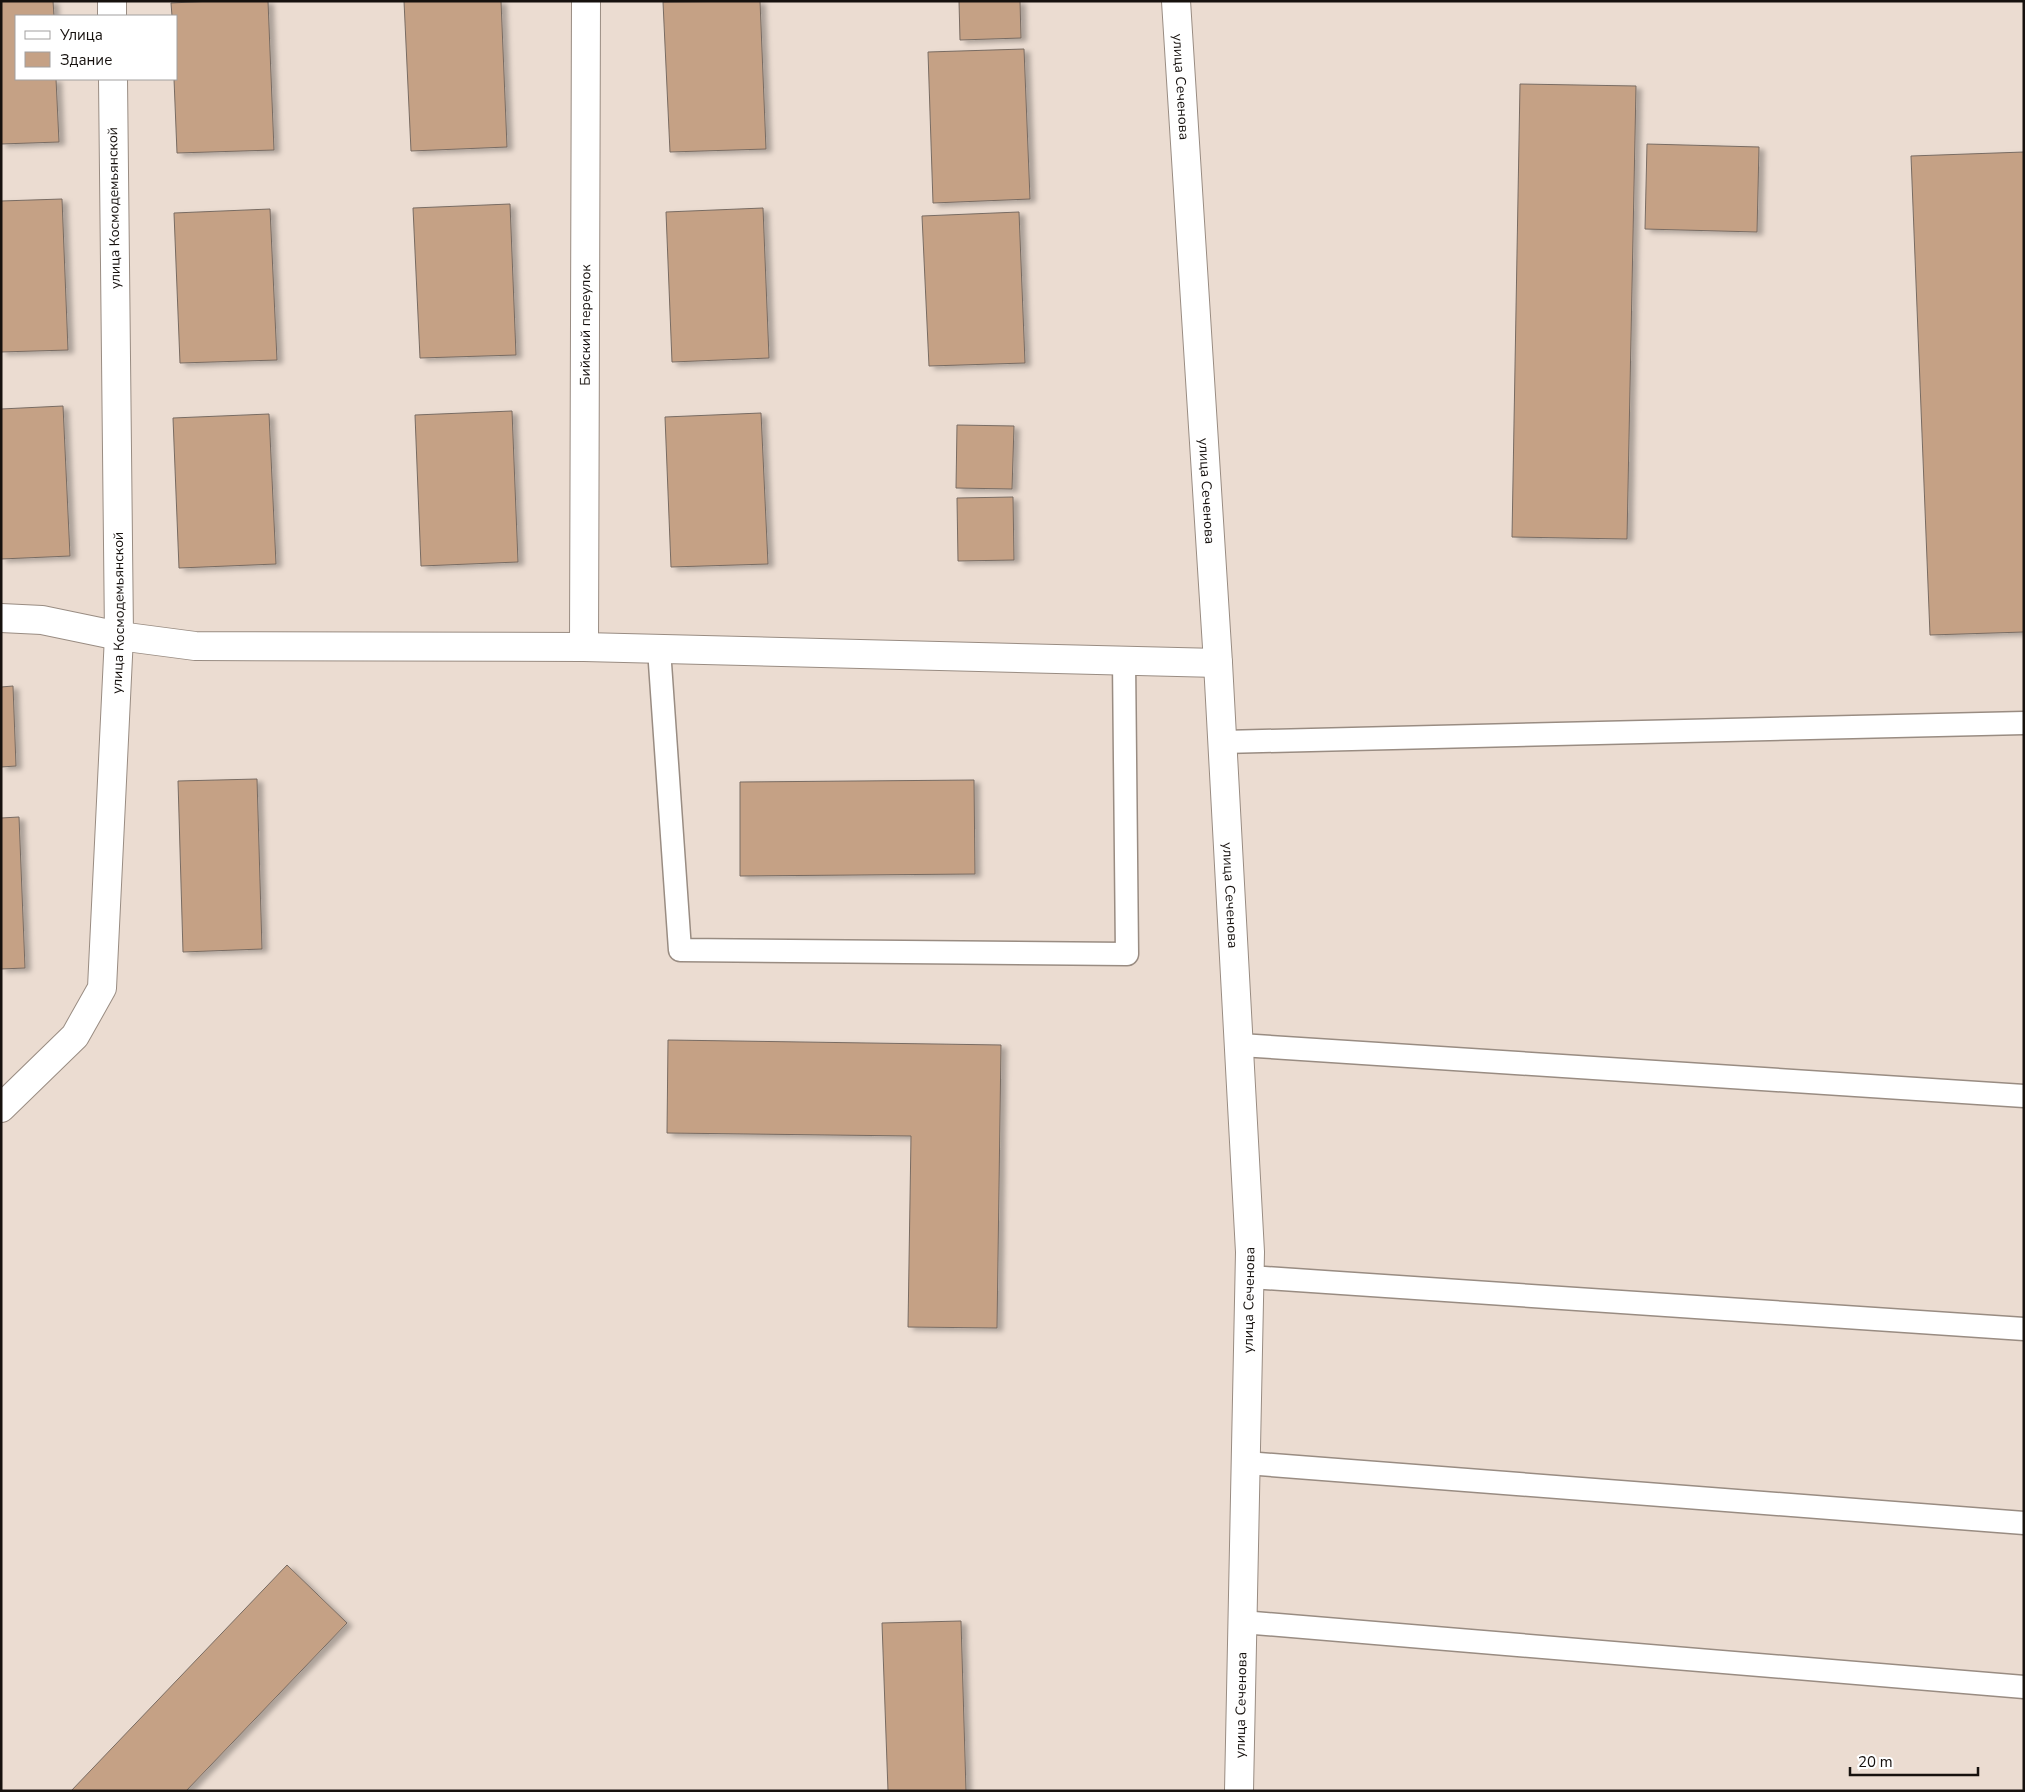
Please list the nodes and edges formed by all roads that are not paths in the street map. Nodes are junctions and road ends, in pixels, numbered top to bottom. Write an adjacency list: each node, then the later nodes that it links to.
1 (112, 1): 4 (street)
2 (586, 1): 8 (street, Бийский переулок)
3 (1176, 1): 11 (street, улица Сеченова)
4 (112, 15)
5 (113, 80): 7 (street, улица Космодемьянской)
6 (1, 618): 7 (street)
7 (119, 636): 8 (street); 16 (street, улица Космодемьянской)
8 (584, 647): 9 (street)
9 (659, 649): 10 (street); 10 (lane)
10 (1124, 660): 11 (street)
11 (1218, 663): 13 (street, улица Сеченова)
12 (2024, 723): 13 (lane)
13 (1223, 742): 14 (street, улица Сеченова)
14 (1240, 1045): 15 (lane); 17 (street, улица Сеченова)
15 (2024, 1096)
16 (1, 1108)
17 (1250, 1277): 18 (lane); 19 (street, улица Сеченова)
18 (2024, 1329)
19 (1246, 1463): 20 (lane); 21 (street, улица Сеченова)
20 (2024, 1523)
21 (1242, 1622): 22 (lane); 23 (street, улица Сеченова)
22 (2024, 1687)
23 (1239, 1791)

